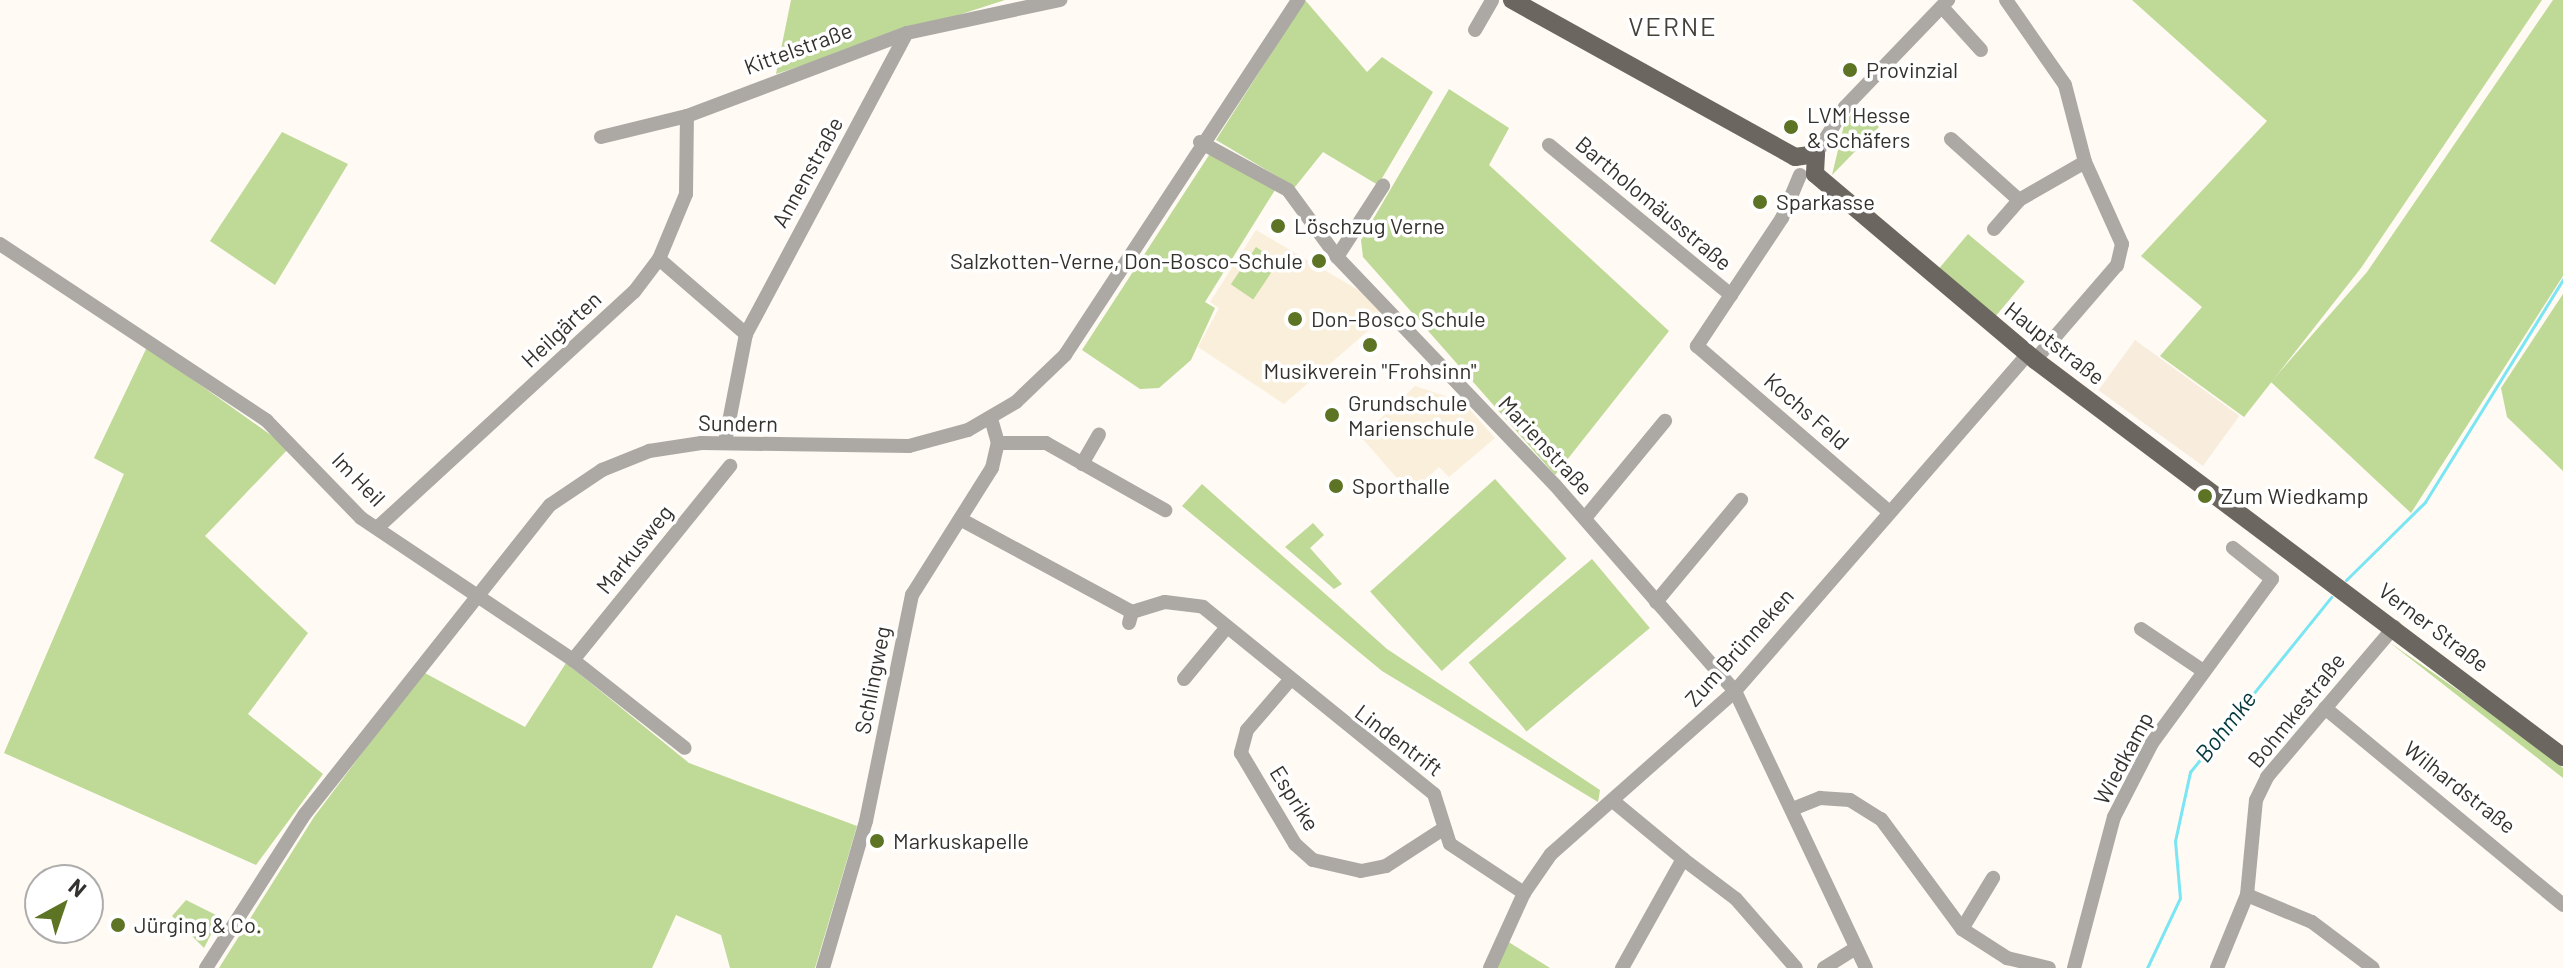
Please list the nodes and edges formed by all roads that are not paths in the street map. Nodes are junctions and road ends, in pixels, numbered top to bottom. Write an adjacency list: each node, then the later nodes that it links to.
1 (1060, 0): 8 (street, Kittelstraße)
2 (1298, 0): 13 (street, Sundern)
3 (1492, 0): 7 (street)
4 (1512, 0): 17 (main road, Hauptstraße)
5 (2006, 0): 16 (street, Zum Brünneken)
6 (1945, 3): 9 (street); 15 (street)
7 (1475, 30)
8 (907, 33): 10 (street, Kittelstraße); 25 (street, Annenstraße)
9 (1981, 50)
10 (687, 116): 11 (street, Kittelstraße); 23 (street, Heilgärten)
11 (601, 137)
12 (1951, 139): 19 (street)
13 (1200, 142): 22 (street, Marienstraße); 28 (street, Sundern)
14 (1549, 145): 24 (street, Bartholomäusstraße)
15 (1816, 154): 17 (main road)
16 (2085, 162): 19 (street); 27 (street, Zum Brünneken)
17 (1803, 169): 24 (street, Bartholomäusstraße); 27 (main road, Hauptstraße)
18 (1383, 186): 22 (street)
19 (2019, 200): 20 (street)
20 (1994, 229)
21 (0, 244): 40 (street, Im Heil)
22 (1337, 257): 38 (street, Marienstraße)
23 (659, 259): 25 (street); 40 (street, Heilgärten)
24 (1731, 295): 26 (street, Bartholomäusstraße)
25 (746, 334): 31 (street, Annenstraße)
26 (1697, 346): 37 (street, Kochs Feld)
27 (2031, 357): 37 (street, Zum Brünneken); 41 (main road, Hauptstraße)
28 (991, 418): 31 (street, Sundern); 32 (street)
29 (1665, 421): 38 (street, Marienstraße)
30 (1099, 435): 33 (street)
31 (725, 442): 43 (street, Sundern)
32 (998, 443): 33 (street); 39 (street, Schlingweg)
33 (1082, 464): 36 (street)
34 (730, 466): 48 (street, Markusweg)
35 (1741, 500): 44 (street)
36 (1165, 510)
37 (1888, 511): 52 (street, Zum Brünneken)
38 (1585, 518): 44 (street, Marienstraße)
39 (960, 519): 45 (street, Lindentrift); 67 (street, Schlingweg)
40 (377, 528): 43 (street, Im Heil)
41 (2274, 538): 46 (main road, Verner Straße)
42 (2233, 548): 49 (street, Wiedkamp)
43 (475, 592): 48 (street, Im Heil); 66 (street, Sundern)
44 (1656, 602): 52 (street, Marienstraße)
45 (1227, 627): 50 (street); 51 (street, Lindentrift)
46 (2394, 627): 53 (street, Bohmkestraße); 55 (main road, Verner Straße)
47 (2141, 629): 49 (street)
48 (573, 660): 54 (street, Im Heil)
49 (2202, 670): 74 (street, Wiedkamp)
50 (1184, 679)
51 (1290, 680): 58 (street, Lindentrift); 58 (street, Esprike)
52 (1735, 691): 56 (street, Zum Brünneken); 57 (street, Marienstraße)
53 (2325, 708): 62 (street, Bohmkestraße); 63 (street, Wilhardstraße)
54 (685, 748)
55 (2563, 757)
56 (1613, 801): 59 (street); 61 (street, Zum Brünneken)
57 (1795, 808): 64 (street); 65 (street, Marienstraße)
58 (1440, 831): 61 (street)
59 (1683, 859): 69 (street); 70 (street)
60 (1993, 878): 64 (street)
61 (1524, 893): 68 (street, Zum Brünneken)
62 (2247, 895): 75 (street, Bohmkestraße); 76 (street)
63 (2563, 905)
64 (1962, 929): 73 (street)
65 (1854, 949): 71 (street); 72 (street, Marienstraße)
66 (206, 968)
67 (823, 968)
68 (1490, 968)
69 (1622, 968)
70 (1796, 968)
71 (1824, 968)
72 (1866, 968)
73 (2049, 968)
74 (2074, 968)
75 (2217, 968)
76 (2373, 968)

